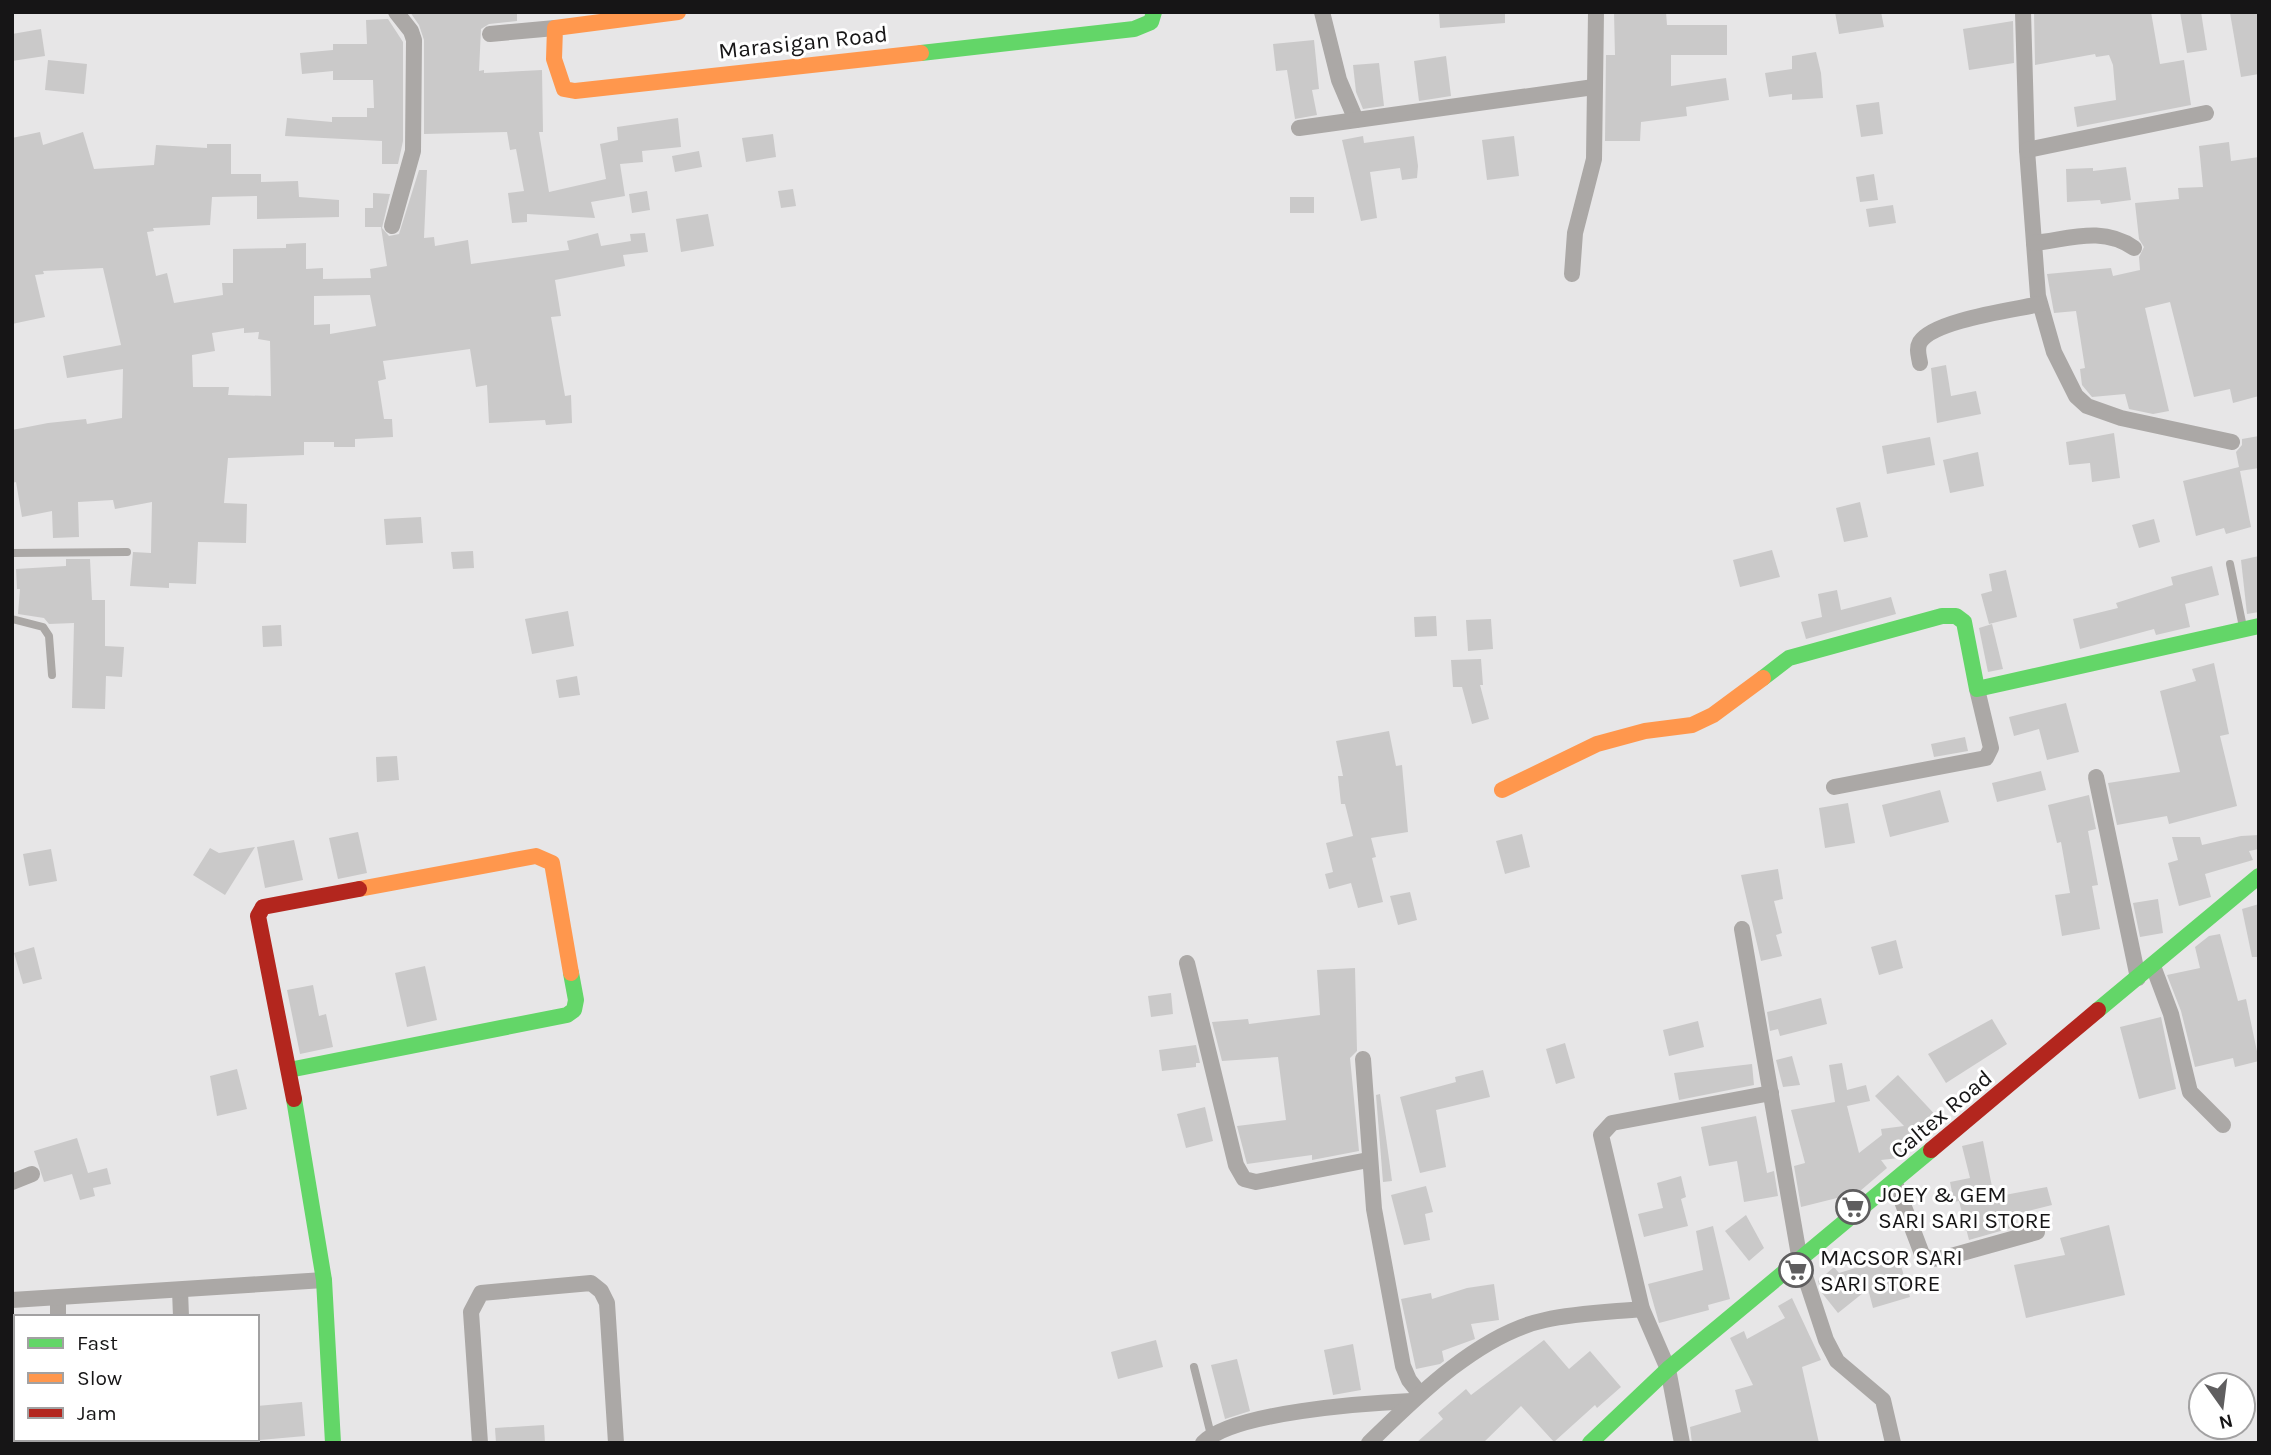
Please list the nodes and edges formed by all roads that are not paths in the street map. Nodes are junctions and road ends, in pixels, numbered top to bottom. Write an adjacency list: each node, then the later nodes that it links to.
1 (396, 12): 14 (street)
2 (678, 12): 7 (street)
3 (1154, 12): 7 (street, Marasigan Road)
4 (1322, 12): 11 (street)
5 (1596, 12): 9 (street)
6 (2022, 12): 13 (street)
7 (555, 29): 8 (street)
8 (490, 34)
9 (1594, 87): 11 (street); 17 (street)
10 (2206, 113): 13 (street)
11 (1356, 120): 12 (street)
12 (1299, 128)
13 (2027, 150): 15 (street)
14 (393, 226)
15 (2034, 243): 16 (street); 18 (street)
16 (2134, 248)
17 (1572, 274)
18 (2040, 304): 19 (street); 20 (street)
19 (1920, 363)
20 (2232, 442)
21 (127, 552): 22 (lane)
22 (12, 553)
23 (2230, 564): 25 (lane)
24 (12, 619): 26 (lane)
25 (2251, 628): 27 (street)
26 (52, 675)
27 (1977, 688): 29 (street); 30 (street)
28 (2096, 777): 35 (street)
29 (1834, 787)
30 (1502, 790)
31 (2259, 876): 34 (street, Caltex Road)
32 (1742, 929): 38 (street)
33 (1187, 963): 40 (street)
34 (2153, 966): 35 (street, Caltex Road); 39 (street)
35 (2138, 978): 43 (street, Caltex Road)
36 (1363, 1059): 40 (street)
37 (289, 1069): 37 (street); 46 (street)
38 (1771, 1093): 45 (street); 50 (street)
39 (2223, 1125)
40 (1368, 1160): 55 (street)
41 (32, 1174): 42 (street)
42 (12, 1181)
43 (1895, 1183): 44 (street); 45 (street, Caltex Road)
44 (2037, 1232)
45 (1800, 1261): 54 (street, Caltex Road); 63 (street)
46 (324, 1280): 47 (street); 57 (street)
47 (180, 1290): 48 (street); 52 (street)
48 (58, 1298): 49 (street); 51 (street)
49 (12, 1300)
50 (1642, 1309): 54 (street); 55 (street)
51 (58, 1315)
52 (181, 1315)
53 (1194, 1367): 56 (lane)
54 (1668, 1369): 61 (street, Caltex Road); 62 (street)
55 (1416, 1397): 56 (street); 60 (street)
56 (1207, 1439)
57 (332, 1443)
58 (480, 1443): 59 (street)
59 (616, 1443)
60 (1369, 1443)
61 (1590, 1443)
62 (1682, 1443)
63 (1893, 1443)

